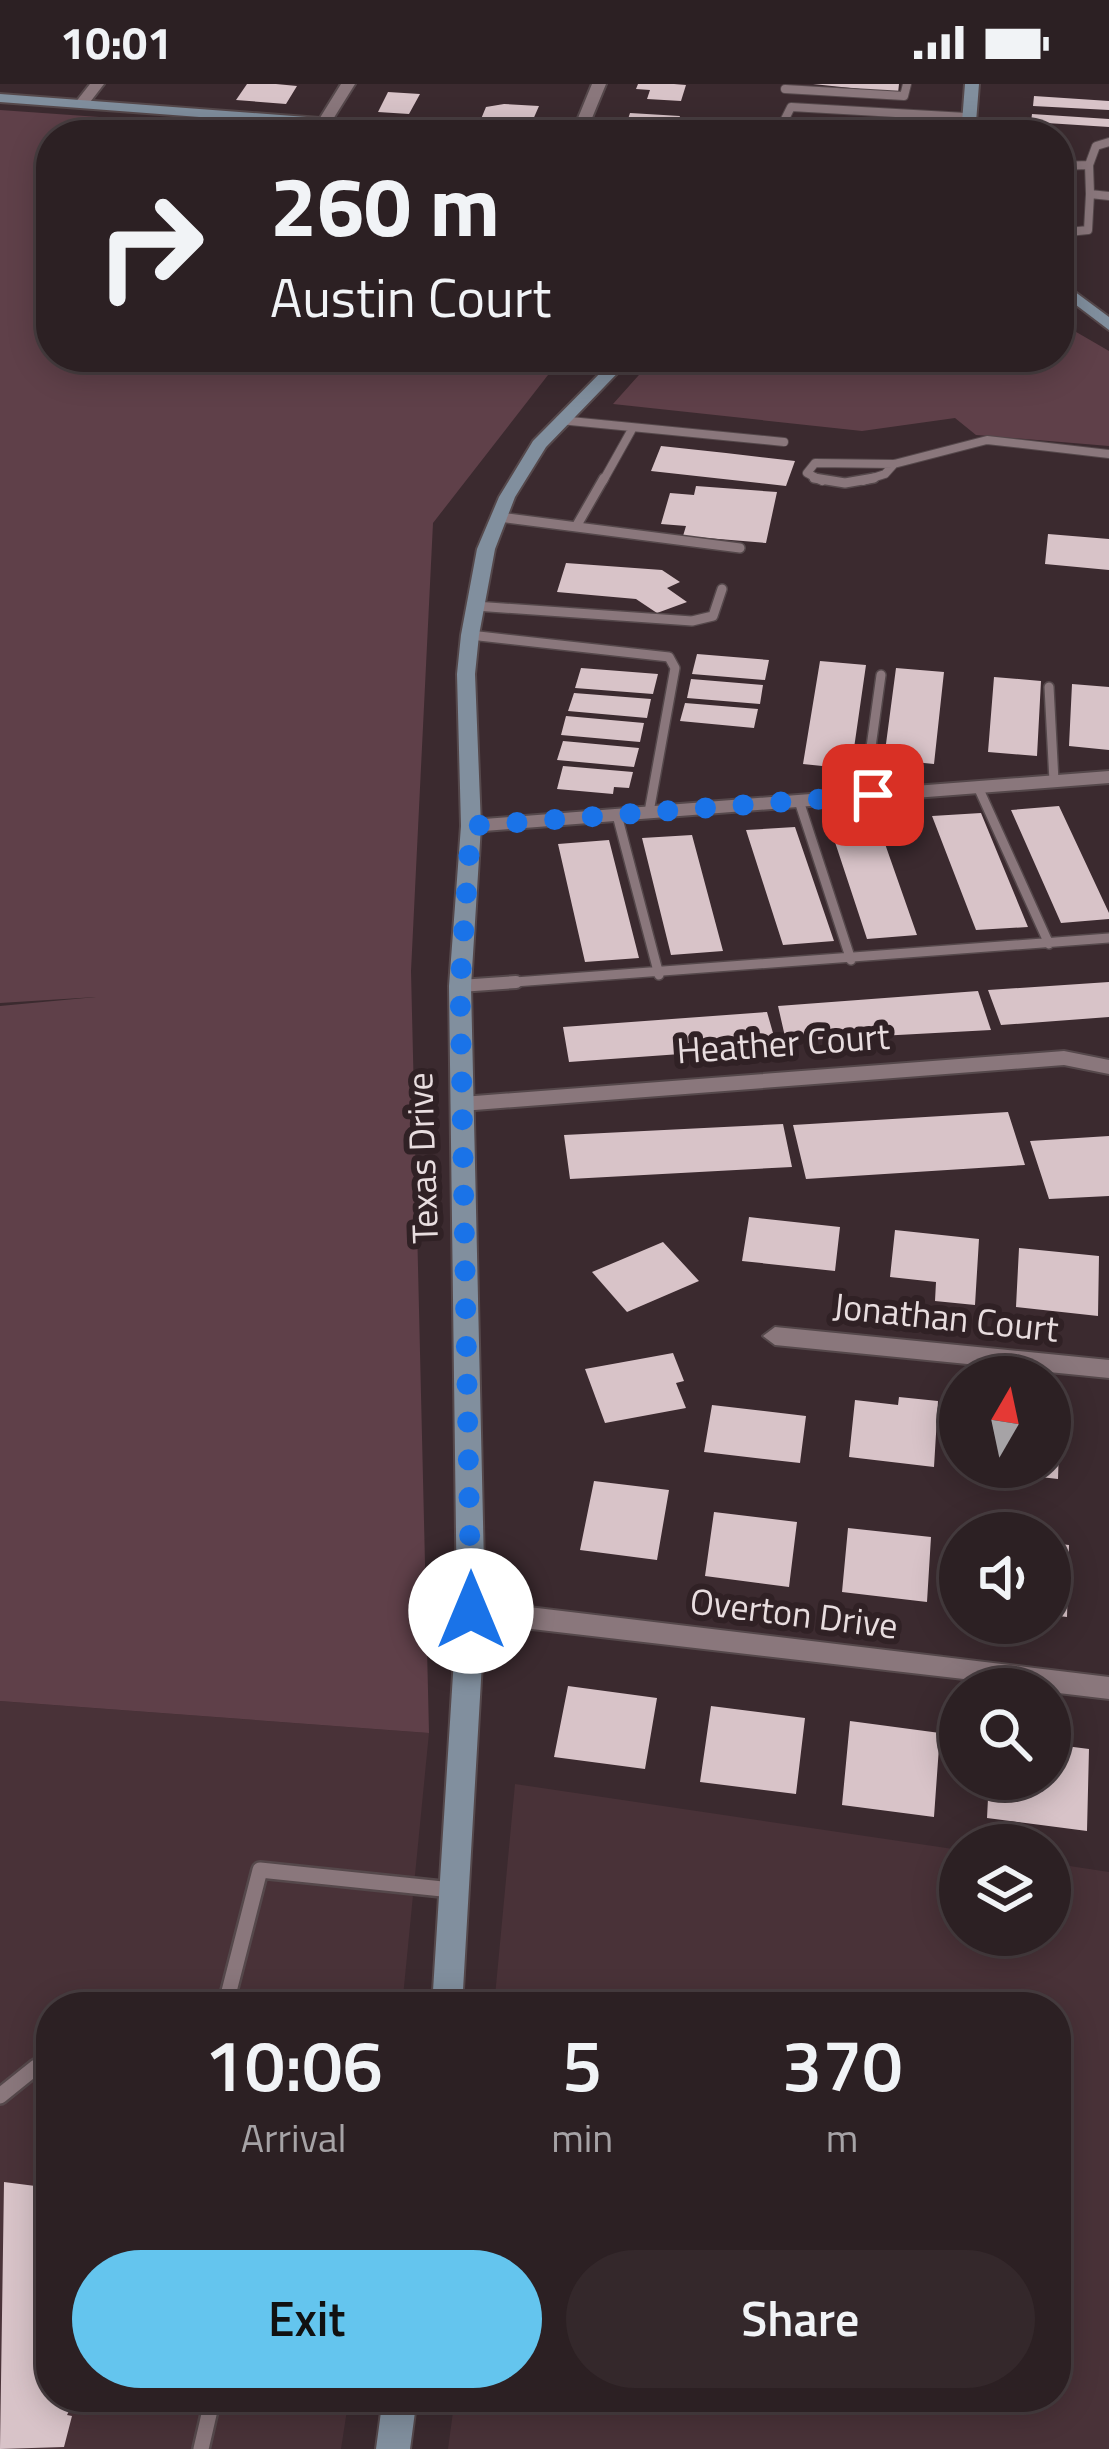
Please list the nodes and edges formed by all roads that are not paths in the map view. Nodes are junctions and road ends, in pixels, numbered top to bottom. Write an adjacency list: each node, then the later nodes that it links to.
1 (97, 84): 8 (street)
2 (348, 84): 11 (street)
3 (599, 84): 12 (street)
4 (907, 84): 6 (lane)
5 (971, 84): 9 (street)
6 (785, 89)
7 (0, 98): 8 (street)
8 (82, 103): 10 (street)
9 (966, 117): 13 (lane); 14 (street)
10 (312, 120)
11 (326, 120)
12 (584, 120)
13 (781, 120)
14 (966, 120)
15 (1109, 142): 16 (lane)
16 (1090, 165): 17 (lane); 18 (lane)
17 (1074, 166)
18 (1090, 194): 19 (lane); 20 (lane)
19 (1109, 196)
20 (1074, 231)
21 (1074, 296): 22 (street)
22 (1109, 325)
23 (610, 372): 24 (street, Texas Drive)
24 (560, 420): 25 (lane); 29 (street, Texas Drive)
25 (632, 431): 26 (lane); 30 (lane)
26 (784, 442)
27 (1109, 454): 28 (lane)
28 (894, 464): 28 (lane)
29 (499, 517): 30 (lane); 33 (street, Texas Drive)
30 (577, 524): 31 (lane)
31 (740, 548)
32 (722, 589): 33 (lane)
33 (475, 606): 34 (street, Texas Drive)
34 (470, 635): 42 (lane); 44 (street, Texas Drive)
35 (880, 675): 40 (lane)
36 (1049, 687): 38 (lane)
37 (1109, 777): 38 (street)
38 (1054, 781): 39 (street)
39 (978, 787): 40 (street); 46 (lane)
40 (873, 795): 41 (street)
41 (799, 801): 42 (street); 47 (lane)
42 (650, 812): 43 (street)
43 (617, 815): 44 (street); 48 (lane)
44 (471, 826): 49 (street, Texas Drive)
45 (1109, 938): 46 (lane)
46 (1049, 944): 47 (lane)
47 (851, 961): 48 (lane)
48 (658, 975): 49 (lane)
49 (460, 986): 51 (street, Texas Drive)
50 (1109, 1067): 51 (street, Heather Court)
51 (462, 1104): 54 (street, Texas Drive)
52 (775, 1336): 53 (street, Jonathan Court)
53 (1109, 1369)
54 (471, 1611): 55 (street, Overton Drive); 56 (street, Texas Drive)
55 (1109, 1688)
56 (457, 1891): 57 (lane); 58 (street, Texas Drive)
57 (229, 1992)
58 (448, 1992)
59 (36, 2072): 60 (lane)
60 (0, 2096)
61 (210, 2412): 63 (lane)
62 (398, 2412): 64 (street)
63 (201, 2449)
64 (393, 2449)

